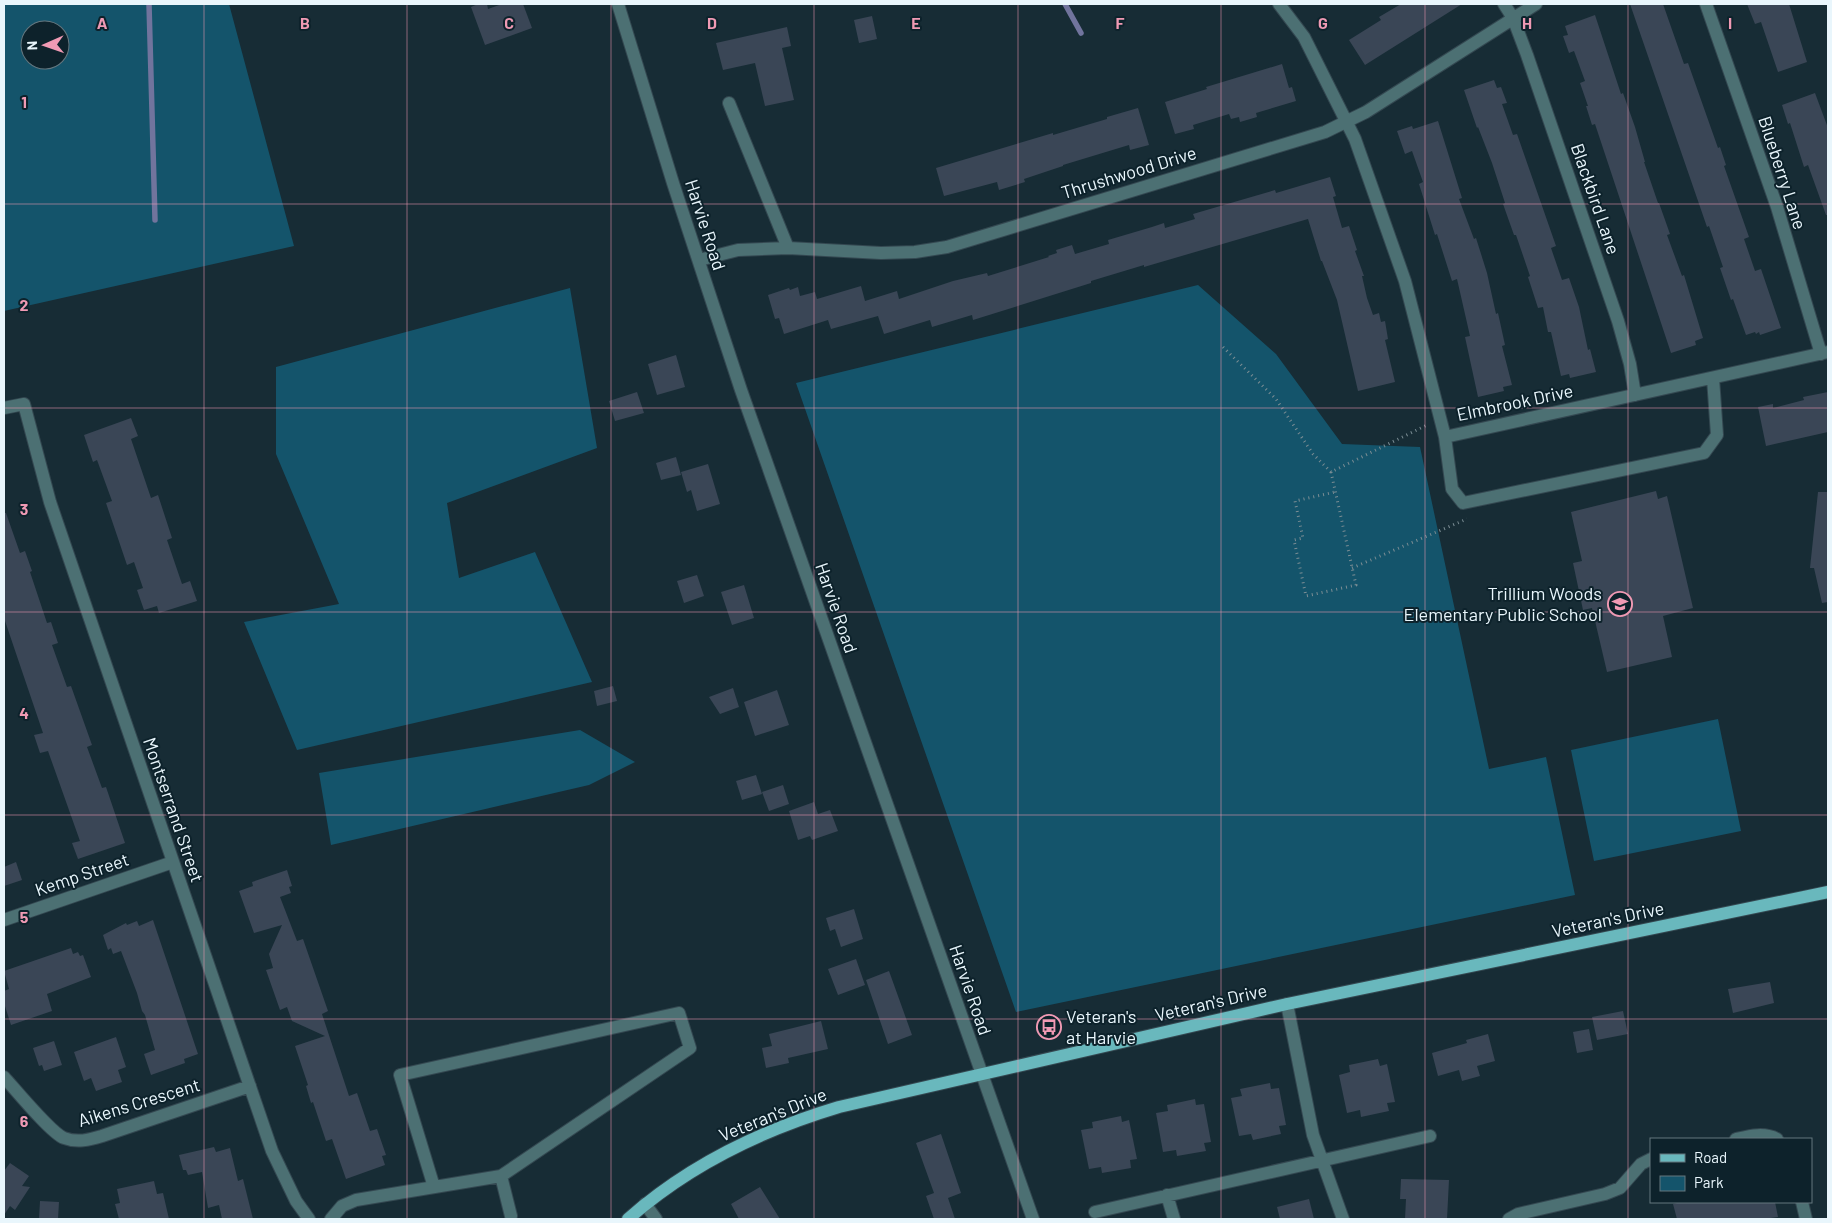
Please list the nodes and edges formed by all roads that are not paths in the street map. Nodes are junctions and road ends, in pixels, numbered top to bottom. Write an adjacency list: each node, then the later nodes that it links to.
1 (618, 4): 10 (street, Harvie Road)
2 (1279, 4): 8 (street, Elmbrook Drive)
3 (1504, 4): 6 (street, Blackbird Lane)
4 (1536, 4): 6 (street, Thrushwood Drive)
5 (1706, 4): 11 (street, Blueberry Lane)
6 (1513, 18): 8 (street, Thrushwood Drive); 13 (street, Blackbird Lane)
7 (730, 104): 9 (street)
8 (1347, 121): 9 (street, Thrushwood Drive); 15 (street, Elmbrook Drive)
9 (788, 248): 10 (street, Thrushwood Drive)
10 (698, 260): 20 (street, Harvie Road)
11 (1824, 353): 12 (street, Elmbrook Drive)
12 (1712, 378): 13 (street, Elmbrook Drive); 15 (street)
13 (1635, 395): 15 (street, Elmbrook Drive)
14 (4, 408): 16 (street, Montserrand Street)
15 (1445, 437)
16 (173, 862): 18 (street, Kemp Street); 22 (street, Montserrand Street)
17 (1828, 892): 19 (main road, Veteran's Drive)
18 (4, 920)
19 (1287, 1004): 20 (main road, Veteran's Drive); 26 (street)
20 (980, 1073): 32 (main road, Veteran's Drive); 39 (street, Harvie Road)
21 (4, 1076): 22 (street, Aikens Crescent)
22 (250, 1086): 35 (street, Montserrand Street)
23 (1430, 1136): 26 (street)
24 (1741, 1138): 25 (street)
25 (1775, 1138)
26 (1322, 1160): 30 (street); 41 (street)
27 (1650, 1160): 42 (street)
28 (501, 1176): 29 (street); 29 (street); 34 (street)
29 (434, 1187): 36 (street)
30 (1167, 1195): 33 (street); 40 (street)
31 (1802, 1203): 43 (street)
32 (645, 1204): 37 (main road, Veteran's Drive); 38 (street)
33 (1095, 1212)
34 (511, 1216)
35 (309, 1219)
36 (331, 1219)
37 (628, 1219)
38 (656, 1219)
39 (1033, 1219)
40 (1174, 1219)
41 (1343, 1219)
42 (1509, 1219)
43 (1806, 1219)

